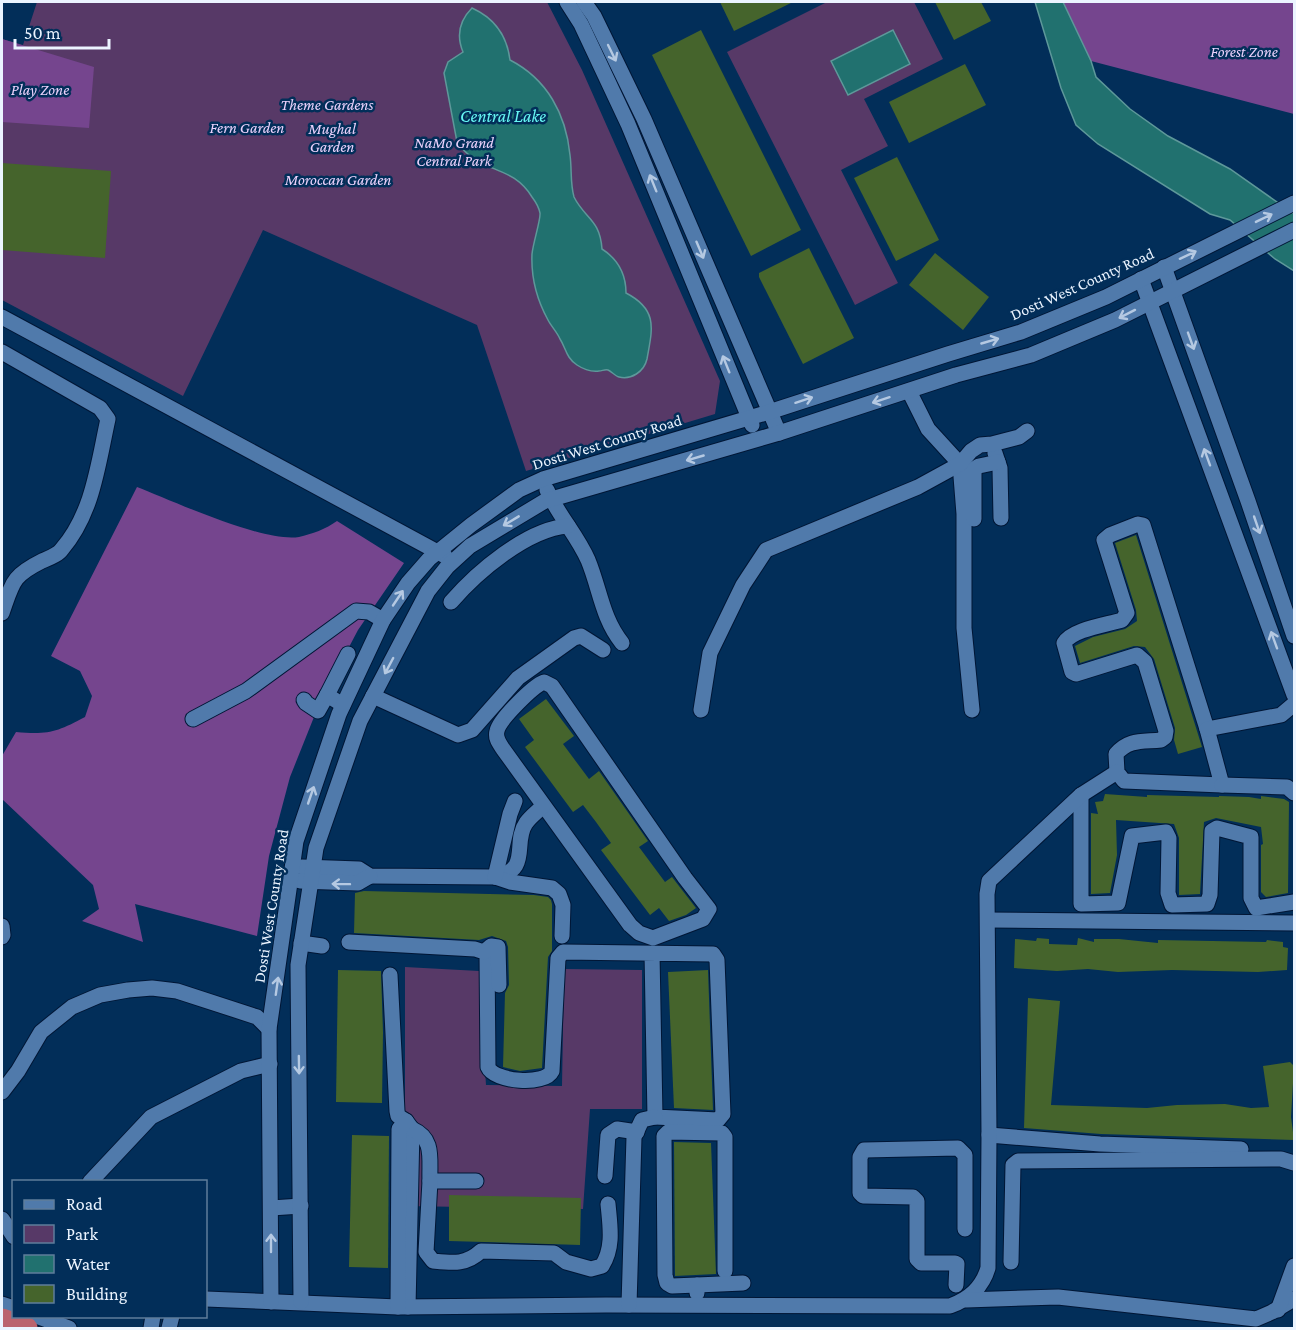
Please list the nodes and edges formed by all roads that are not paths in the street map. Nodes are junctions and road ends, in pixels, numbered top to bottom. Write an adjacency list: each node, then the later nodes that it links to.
1 (567, 2): 3 (street)
2 (586, 2): 3 (street)
3 (587, 20): 4 (street, one-way to 4); 5 (street)
4 (644, 119): 5 (street); 17 (street, one-way to 17)
5 (628, 124): 18 (street, one-way to 5)
6 (1293, 204): 8 (street, Dosti West County Road, one-way to 6)
7 (1294, 230): 10 (street)
8 (1164, 267): 9 (street, Dosti West County Road); 10 (street)
9 (1141, 279): 11 (street); 14 (street, Dosti West County Road, one-way to 9)
10 (1173, 290): 11 (street); 27 (street, one-way to 27)
11 (1150, 302): 15 (street, one-way to 15); 28 (street, one-way to 11)
12 (2, 317): 32 (street)
13 (2, 352): 34 (street)
14 (948, 354): 15 (street); 17 (street, Dosti West County Road, one-way to 14)
15 (956, 375): 16 (street)
16 (909, 391): 20 (street, one-way to 20); 24 (street)
17 (769, 412): 18 (street, Dosti West County Road); 20 (street)
18 (749, 418): 21 (street); 25 (street, Dosti West County Road)
19 (1027, 431): 22 (street)
20 (779, 433): 21 (street)
21 (758, 440): 26 (street, one-way to 26)
22 (992, 444): 23 (street); 24 (street)
23 (998, 462): 29 (street); 30 (street)
24 (960, 464): 48 (street); 49 (street)
25 (543, 479): 26 (street); 32 (street, Dosti West County Road)
26 (551, 499): 31 (street); 33 (street, one-way to 33)
27 (1248, 501): 28 (street); 38 (street, one-way to 38)
28 (1226, 508): 43 (street, one-way to 28)
29 (1001, 518)
30 (974, 519)
31 (568, 526): 35 (street); 39 (street)
32 (438, 554): 33 (street); 37 (street, Dosti West County Road, one-way to 32)
33 (455, 560): 44 (street, one-way to 44)
34 (8, 576): 36 (street)
35 (452, 602)
36 (2, 613)
37 (383, 620): 47 (street, Dosti West County Road); 50 (street)
38 (1294, 636)
39 (622, 643)
40 (603, 650): 44 (street)
41 (348, 654): 42 (street)
42 (327, 695): 45 (street); 47 (street)
43 (1294, 695)
44 (373, 696): 59 (street)
45 (304, 700)
46 (1294, 704): 51 (street)
47 (343, 705): 58 (street, Dosti West County Road, one-way to 47)
48 (701, 710)
49 (972, 710)
50 (193, 719)
51 (1207, 729): 52 (street); 53 (street)
52 (1117, 772): 53 (street); 55 (street)
53 (1222, 785): 54 (street)
54 (1294, 793)
55 (1081, 795): 61 (street); 62 (street)
56 (515, 801): 60 (street)
57 (543, 806): 57 (street); 60 (street)
58 (291, 873): 59 (street); 74 (street, Dosti West County Road, one-way to 58)
59 (311, 874): 60 (street); 68 (street)
60 (495, 877): 65 (street)
61 (1294, 902)
62 (988, 920): 63 (street); 80 (street)
63 (1294, 923)
64 (2, 926): 66 (street)
65 (562, 936)
66 (2, 937)
67 (350, 942): 70 (street)
68 (301, 943): 69 (street); 91 (street, one-way to 91)
69 (322, 946)
70 (484, 952): 71 (street); 73 (street)
71 (652, 953): 77 (street); 77 (street)
72 (390, 975): 78 (street)
73 (499, 985)
74 (269, 1029): 75 (street, Dosti West County Road); 76 (street)
75 (270, 1064): 84 (street); 92 (street, Dosti West County Road)
76 (2, 1092)
77 (656, 1117): 79 (street)
78 (409, 1125): 85 (street); 109 (street)
79 (637, 1132): 83 (street); 107 (street)
80 (989, 1135): 81 (street); 88 (street)
81 (1294, 1151)
82 (1294, 1163): 89 (street)
83 (605, 1176)
84 (92, 1180)
85 (430, 1181): 86 (street); 90 (street)
86 (476, 1181)
87 (966, 1191): 88 (street); 94 (street); 101 (street)
88 (989, 1192): 89 (street); 104 (street)
89 (1012, 1193): 96 (street)
90 (608, 1204)
91 (301, 1206): 92 (street); 106 (street)
92 (271, 1208): 105 (street, Dosti West County Road, one-way to 92)
93 (2, 1219): 95 (street)
94 (965, 1229)
95 (12, 1234)
96 (1011, 1262)
97 (1294, 1266): 110 (street)
98 (725, 1271): 100 (street)
99 (743, 1283): 100 (street)
100 (697, 1285): 108 (street)
101 (956, 1285)
102 (207, 1299): 105 (street)
103 (1294, 1299): 110 (street)
104 (966, 1300): 108 (street); 110 (street)
105 (271, 1302): 106 (street)
106 (301, 1302): 109 (street)
107 (629, 1305): 108 (street); 109 (street)
108 (697, 1305)
109 (403, 1307)
110 (1278, 1310)
111 (39, 1318): 114 (street)
112 (2, 1319): 113 (highway)
113 (27, 1329)
114 (69, 1329)

